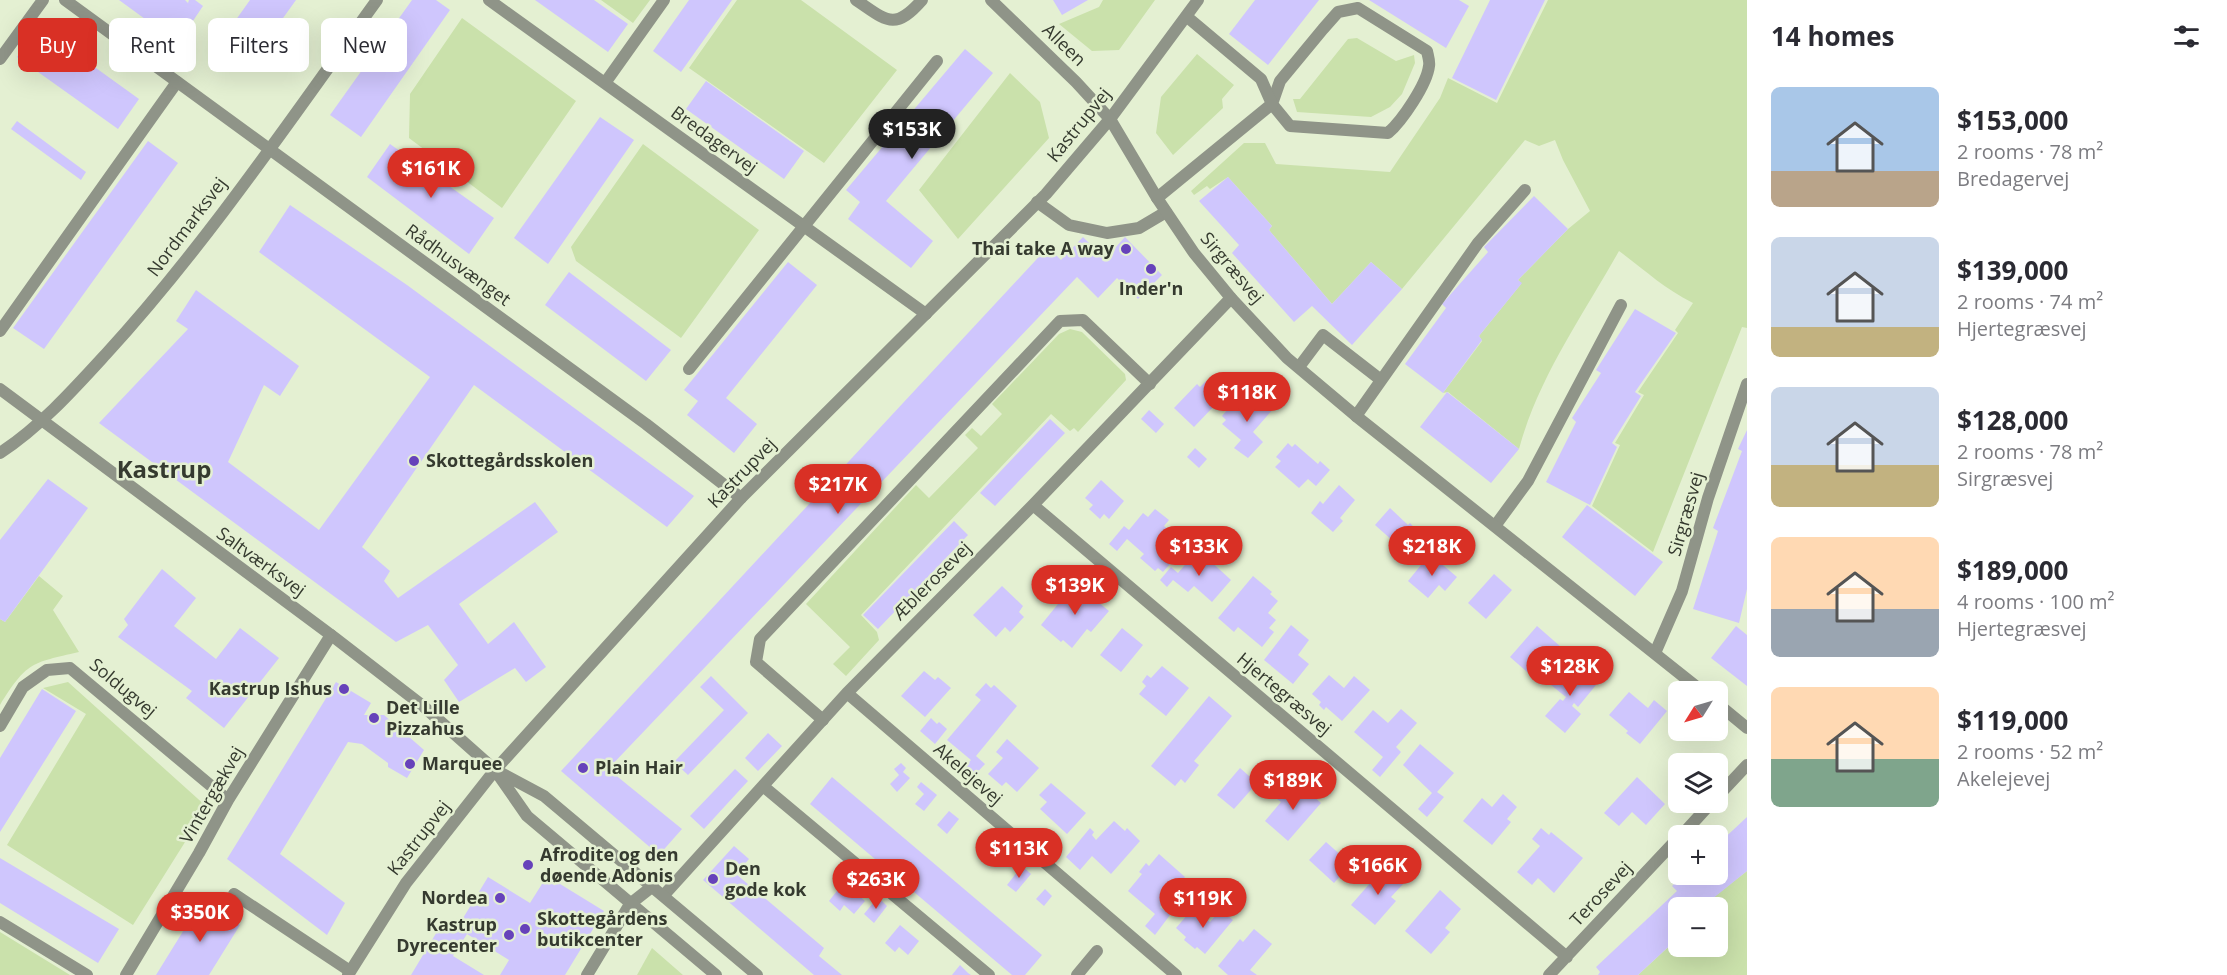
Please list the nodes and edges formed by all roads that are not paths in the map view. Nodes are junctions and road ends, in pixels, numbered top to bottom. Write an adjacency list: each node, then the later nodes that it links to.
1 (43, 0): 11 (street)
2 (65, 0): 13 (street, Rådhusvænget)
3 (377, 0): 17 (street, Nordmarksvej)
4 (489, 0): 14 (street, Bredagervej)
5 (664, 0): 14 (street)
6 (856, 0): 7 (street)
7 (922, 0)
8 (991, 0): 16 (street, Alleen)
9 (1198, 0): 10 (street, Kastrupvej)
10 (1186, 16): 15 (street); 16 (street, Kastrupvej)
11 (0, 59)
12 (937, 61): 22 (street)
13 (177, 82): 17 (street, Rådhusvænget); 26 (street)
14 (604, 83): 22 (street, Bredagervej)
15 (1272, 104): 15 (street); 19 (street)
16 (1110, 119): 19 (street, Sirgræsvej); 20 (street, Kastrupvej)
17 (268, 149): 34 (street, Nordmarksvej); 36 (street, Rådhusvænget)
18 (1525, 190): 29 (street)
19 (1157, 198): 21 (street, Sirgræsvej)
20 (1037, 202): 21 (street); 25 (street, Kastrupvej)
21 (1166, 212): 23 (street, Sirgræsvej)
22 (803, 227): 25 (street, Bredagervej); 28 (street)
23 (1231, 298): 27 (street, Sirgræsvej); 30 (street, Æblerosevej)
24 (1621, 305): 38 (street)
25 (926, 314): 36 (street, Kastrupvej)
26 (0, 331)
27 (1299, 367): 29 (street); 33 (street, Sirgræsvej)
28 (689, 369)
29 (1382, 380): 33 (street)
30 (1150, 384): 37 (street, Æblerosevej); 44 (street)
31 (1747, 384): 40 (street, Sirgræsvej)
32 (0, 389): 34 (street, Saltværksvej)
33 (1356, 416): 38 (street, Sirgræsvej)
34 (42, 419): 35 (street, Nordmarksvej); 39 (street, Saltværksvej)
35 (0, 453)
36 (741, 498): 48 (street, Kastrupvej)
37 (1033, 505): 42 (street, Æblerosevej); 61 (street, Hjertegræsvej)
38 (1495, 526): 40 (street, Sirgræsvej)
39 (331, 635): 48 (street, Saltværksvej); 51 (street, Vintergækvej)
40 (1655, 653): 41 (street, Sirgræsvej)
41 (1689, 681)
42 (847, 693): 44 (street, Æblerosevej); 70 (street, Akelejevej)
43 (1728, 712): 46 (street)
44 (824, 720): 50 (street, Æblerosevej)
45 (0, 726): 51 (street, Soldugvej)
46 (1747, 728)
47 (1747, 765): 49 (street)
48 (495, 770): 55 (street, Saltværksvej); 58 (street, Saltværksvej); 62 (street, Kastrupvej)
49 (1728, 785)
50 (763, 786): 57 (street, Æblerosevej); 68 (street)
51 (228, 800): 64 (street, Vintergækvej)
52 (1702, 813): 53 (street, Terosevej)
53 (1691, 825)
54 (1668, 850): 61 (street, Terosevej)
55 (653, 886): 57 (street, Saltværksvej); 58 (street)
56 (234, 894): 62 (street)
57 (664, 895): 67 (street, Saltværksvej)
58 (630, 904): 65 (street); 66 (street, Saltværksvej)
59 (0, 922): 63 (street)
60 (1097, 951): 69 (street)
61 (1566, 957): 71 (street, Terosevej)
62 (349, 973)
63 (87, 975)
64 (126, 975)
65 (587, 975)
66 (716, 975)
67 (757, 975)
68 (989, 975)
69 (1077, 975)
70 (1176, 975)
71 (1549, 975)

